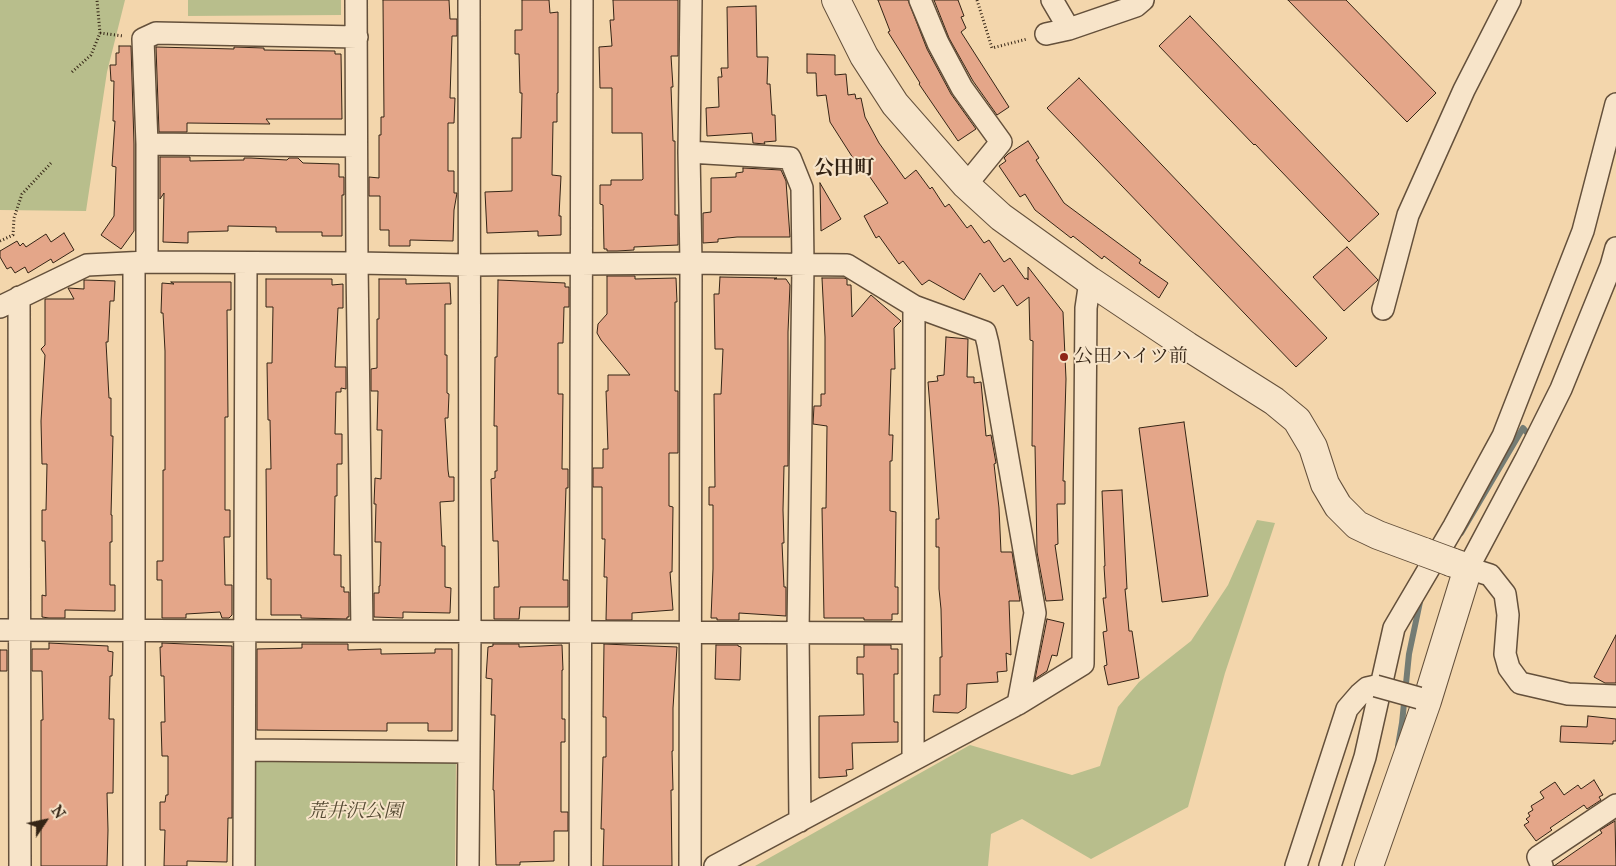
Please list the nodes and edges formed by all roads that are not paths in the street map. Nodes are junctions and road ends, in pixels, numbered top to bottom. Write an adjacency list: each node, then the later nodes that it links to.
1 (356, 0): 12 (street)
2 (469, 0): 24 (street)
3 (582, 0): 23 (street)
4 (691, 0): 16 (street)
5 (836, 0): 17 (street)
6 (920, 0): 17 (street)
7 (1052, 0): 10 (street)
8 (1143, 0): 10 (street)
9 (1510, 0): 30 (street)
10 (1069, 29): 11 (street)
11 (1046, 34)
12 (357, 36): 14 (street); 15 (street)
13 (1616, 104): 57 (street)
14 (147, 144): 15 (street); 19 (street)
15 (356, 146): 21 (street)
16 (688, 152): 22 (street); 25 (street)
17 (966, 185): 26 (street)
18 (1616, 248): 31 (street)
19 (140, 263): 20 (street); 27 (street); 33 (street)
20 (246, 263): 21 (street); 34 (street)
21 (356, 263): 24 (street); 35 (street)
22 (691, 263): 23 (street); 25 (street); 38 (street)
23 (581, 264): 24 (street); 37 (street)
24 (469, 265): 36 (street)
25 (803, 265): 28 (street); 39 (street)
26 (1090, 281): 31 (street, bridge); 43 (street)
27 (19, 297): 29 (street); 32 (street)
28 (914, 306): 40 (street); 43 (street)
29 (0, 307)
30 (1382, 309)
31 (1460, 565): 41 (street); 42 (street)
32 (10, 630): 33 (street); 49 (street)
33 (134, 630): 34 (street); 50 (street)
34 (246, 631): 35 (street); 44 (street)
35 (362, 631): 36 (street)
36 (470, 631): 37 (street); 45 (street)
37 (580, 632): 38 (street); 53 (street)
38 (691, 632): 39 (street); 54 (street)
39 (798, 632): 40 (street); 48 (street)
40 (912, 633): 46 (street)
41 (1616, 696)
42 (1423, 700): 56 (street, bridge); 58 (street)
43 (1018, 704): 46 (street)
44 (244, 750): 45 (street); 51 (street)
45 (469, 752): 52 (street)
46 (913, 759): 48 (street)
47 (1616, 805): 59 (street)
48 (800, 821): 55 (street)
49 (20, 866)
50 (134, 866)
51 (244, 866)
52 (468, 866)
53 (580, 866)
54 (690, 866)
55 (716, 866)
56 (1296, 866)
57 (1330, 866)
58 (1369, 866)
59 (1542, 866)

